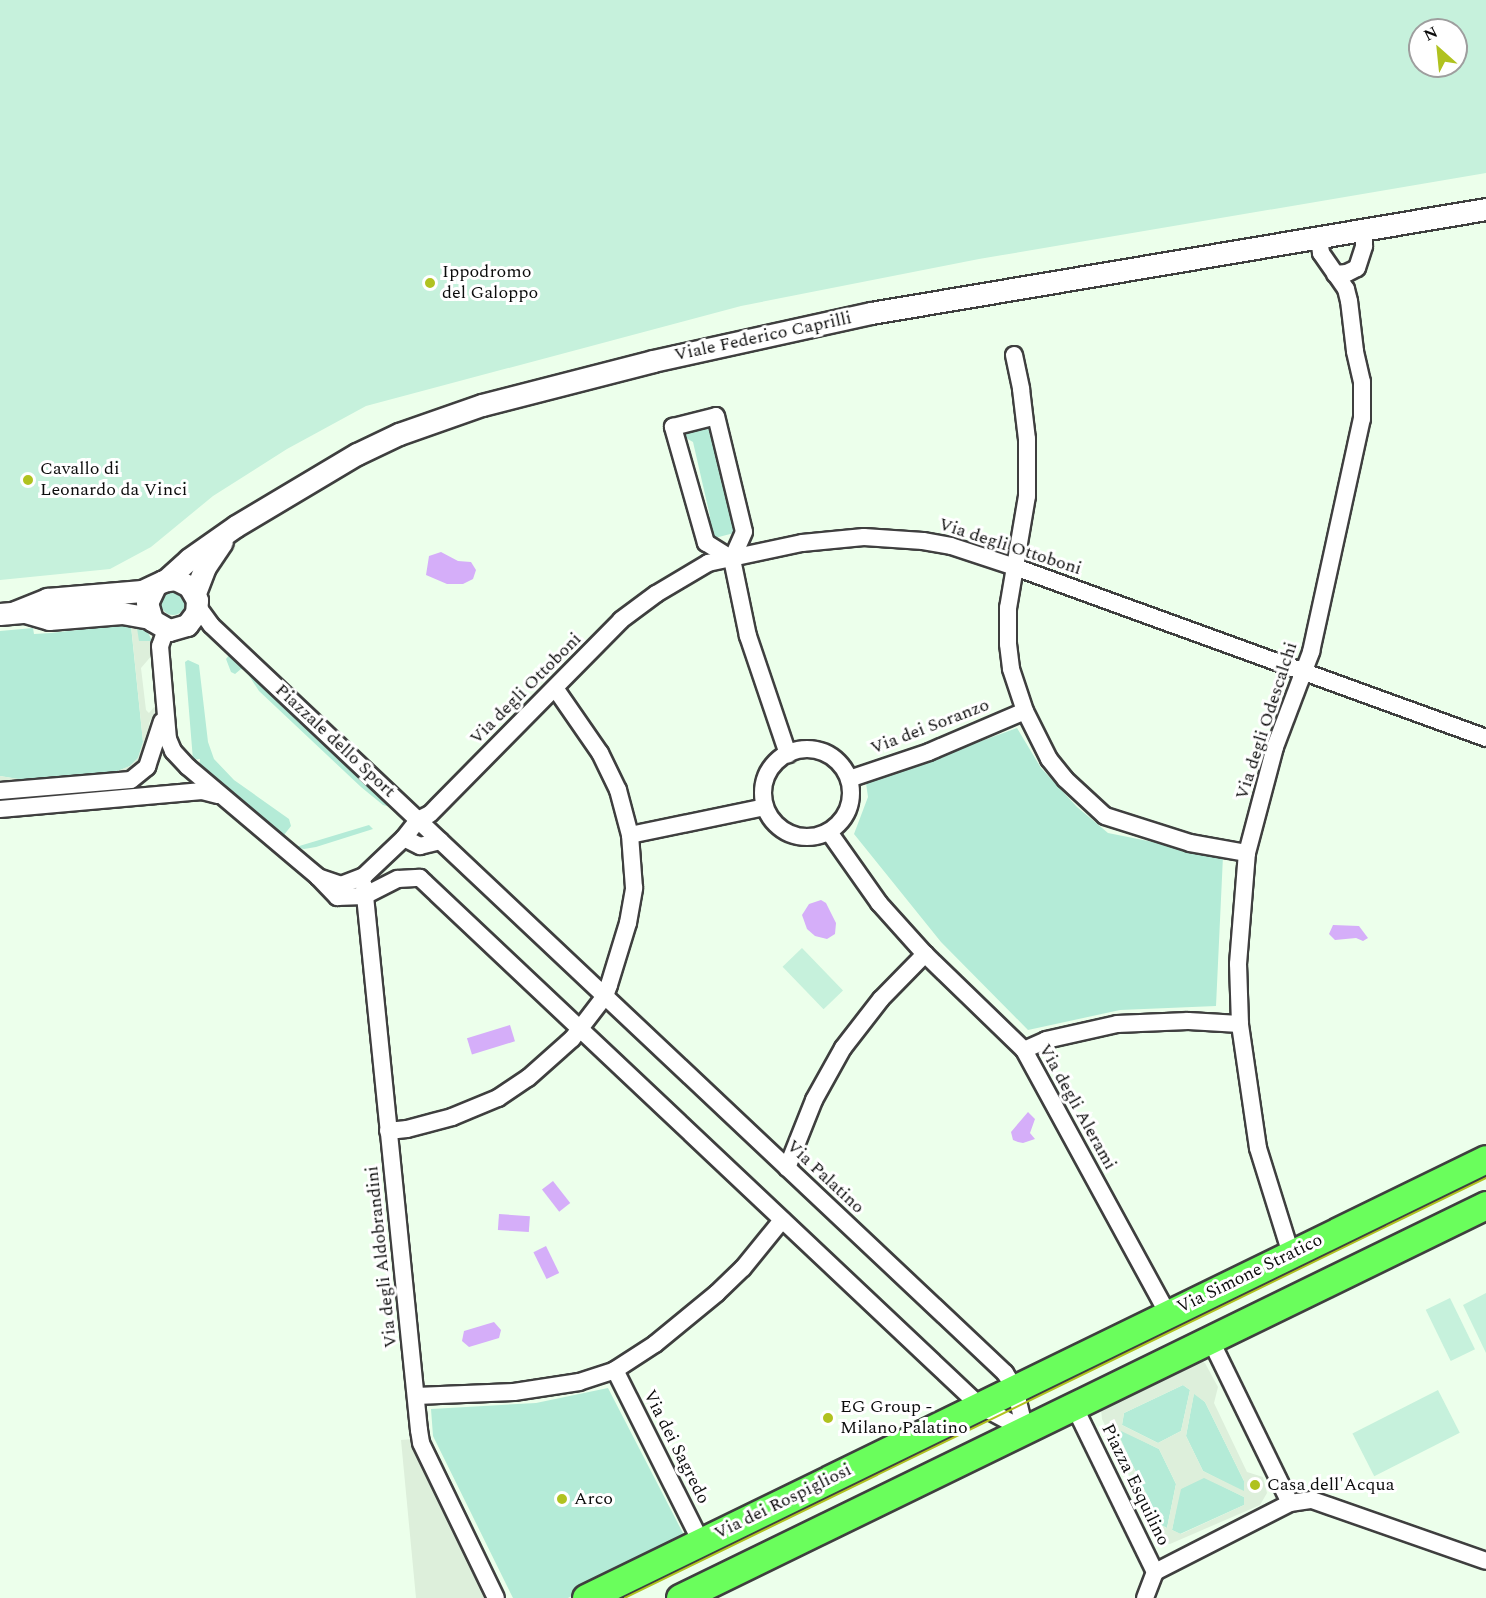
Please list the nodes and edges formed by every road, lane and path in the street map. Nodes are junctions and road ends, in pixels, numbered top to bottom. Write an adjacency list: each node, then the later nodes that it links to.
1 (1486, 209): 2 (street, Viale Federico Caprilli)
2 (1364, 229): 3 (street, Viale Federico Caprilli); 4 (street)
3 (1318, 237): 4 (street); 6 (street, Viale Federico Caprilli)
4 (1335, 274): 13 (street, Via degli Odescalchi)
5 (1014, 355): 8 (street)
6 (236, 526): 9 (street, Viale Federico Caprilli); 10 (street, Viale Federico Caprilli)
7 (732, 559): 7 (street); 8 (street, Via degli Ottoboni); 14 (street, Via degli Ottoboni); 18 (street)
8 (1015, 567): 13 (street, Via degli Ottoboni); 16 (street)
9 (160, 583): 10 (street, Piazzale dello Sport); 11 (street); 12 (street)
10 (196, 600): 12 (street); 24 (street, Piazzale dello Sport)
11 (7, 613): 12 (street)
12 (158, 623): 15 (street)
13 (1304, 670): 17 (street, Via degli Ottoboni); 29 (street, Via degli Odescalchi)
14 (555, 688): 24 (street, Via degli Ottoboni); 26 (street)
15 (165, 709): 20 (street); 21 (street)
16 (1025, 711): 19 (street, Via dei Soranzo); 29 (street)
17 (1486, 738)
18 (789, 754): 19 (street); 22 (street)
19 (849, 778): 25 (street)
20 (0, 791)
21 (221, 796): 23 (street); 31 (street)
22 (765, 807): 25 (street); 26 (street)
23 (0, 809)
24 (418, 820): 27 (street); 28 (street, Via Palatino)
25 (829, 832): 33 (street, Via degli Alerami)
26 (630, 835): 34 (street)
27 (404, 838): 28 (street); 30 (street)
28 (440, 841): 34 (street, Via Palatino)
29 (1247, 853): 35 (street, Via degli Odescalchi)
30 (364, 876): 31 (street); 32 (street)
31 (318, 877): 32 (street)
32 (364, 896): 36 (street); 38 (street, Via degli Aldobrandini)
33 (925, 954): 37 (street, Via degli Alerami); 40 (street)
34 (605, 996): 36 (street); 40 (street, Via Palatino)
35 (1240, 1024): 37 (street); 43 (street, Via degli Odescalchi)
36 (580, 1029): 38 (street); 42 (street)
37 (1024, 1050): 44 (street, Via degli Alerami)
38 (388, 1131): 48 (street, Via degli Aldobrandini)
39 (1486, 1159): 43 (main road, Via Simone Stratico)
40 (788, 1168): 47 (street, Via Palatino)
41 (1486, 1205): 45 (main road)
42 (783, 1220): 46 (street); 49 (street)
43 (1291, 1254): 44 (main road, Via Simone Stratico)
44 (1168, 1314): 47 (main road, Via Simone Stratico)
45 (1210, 1339): 50 (main road); 52 (street)
46 (615, 1370): 48 (street); 53 (street, Via dei Sagredo)
47 (1015, 1389): 49 (main road, Via dei Rospigliosi); 51 (street)
48 (417, 1396): 56 (street, Via degli Aldobrandini)
49 (980, 1406): 51 (street); 53 (main road, Via dei Rospigliosi)
50 (1074, 1406): 51 (main road); 55 (street, Piazza Esquilino)
51 (1025, 1430): 58 (main road)
52 (1290, 1503): 54 (street); 55 (street, Piazza Esquilino)
53 (701, 1542): 57 (main road, Via dei Rospigliosi)
54 (1486, 1561)
55 (1155, 1572): 59 (street)
56 (496, 1598)
57 (586, 1598)
58 (680, 1598)
59 (1145, 1598)

